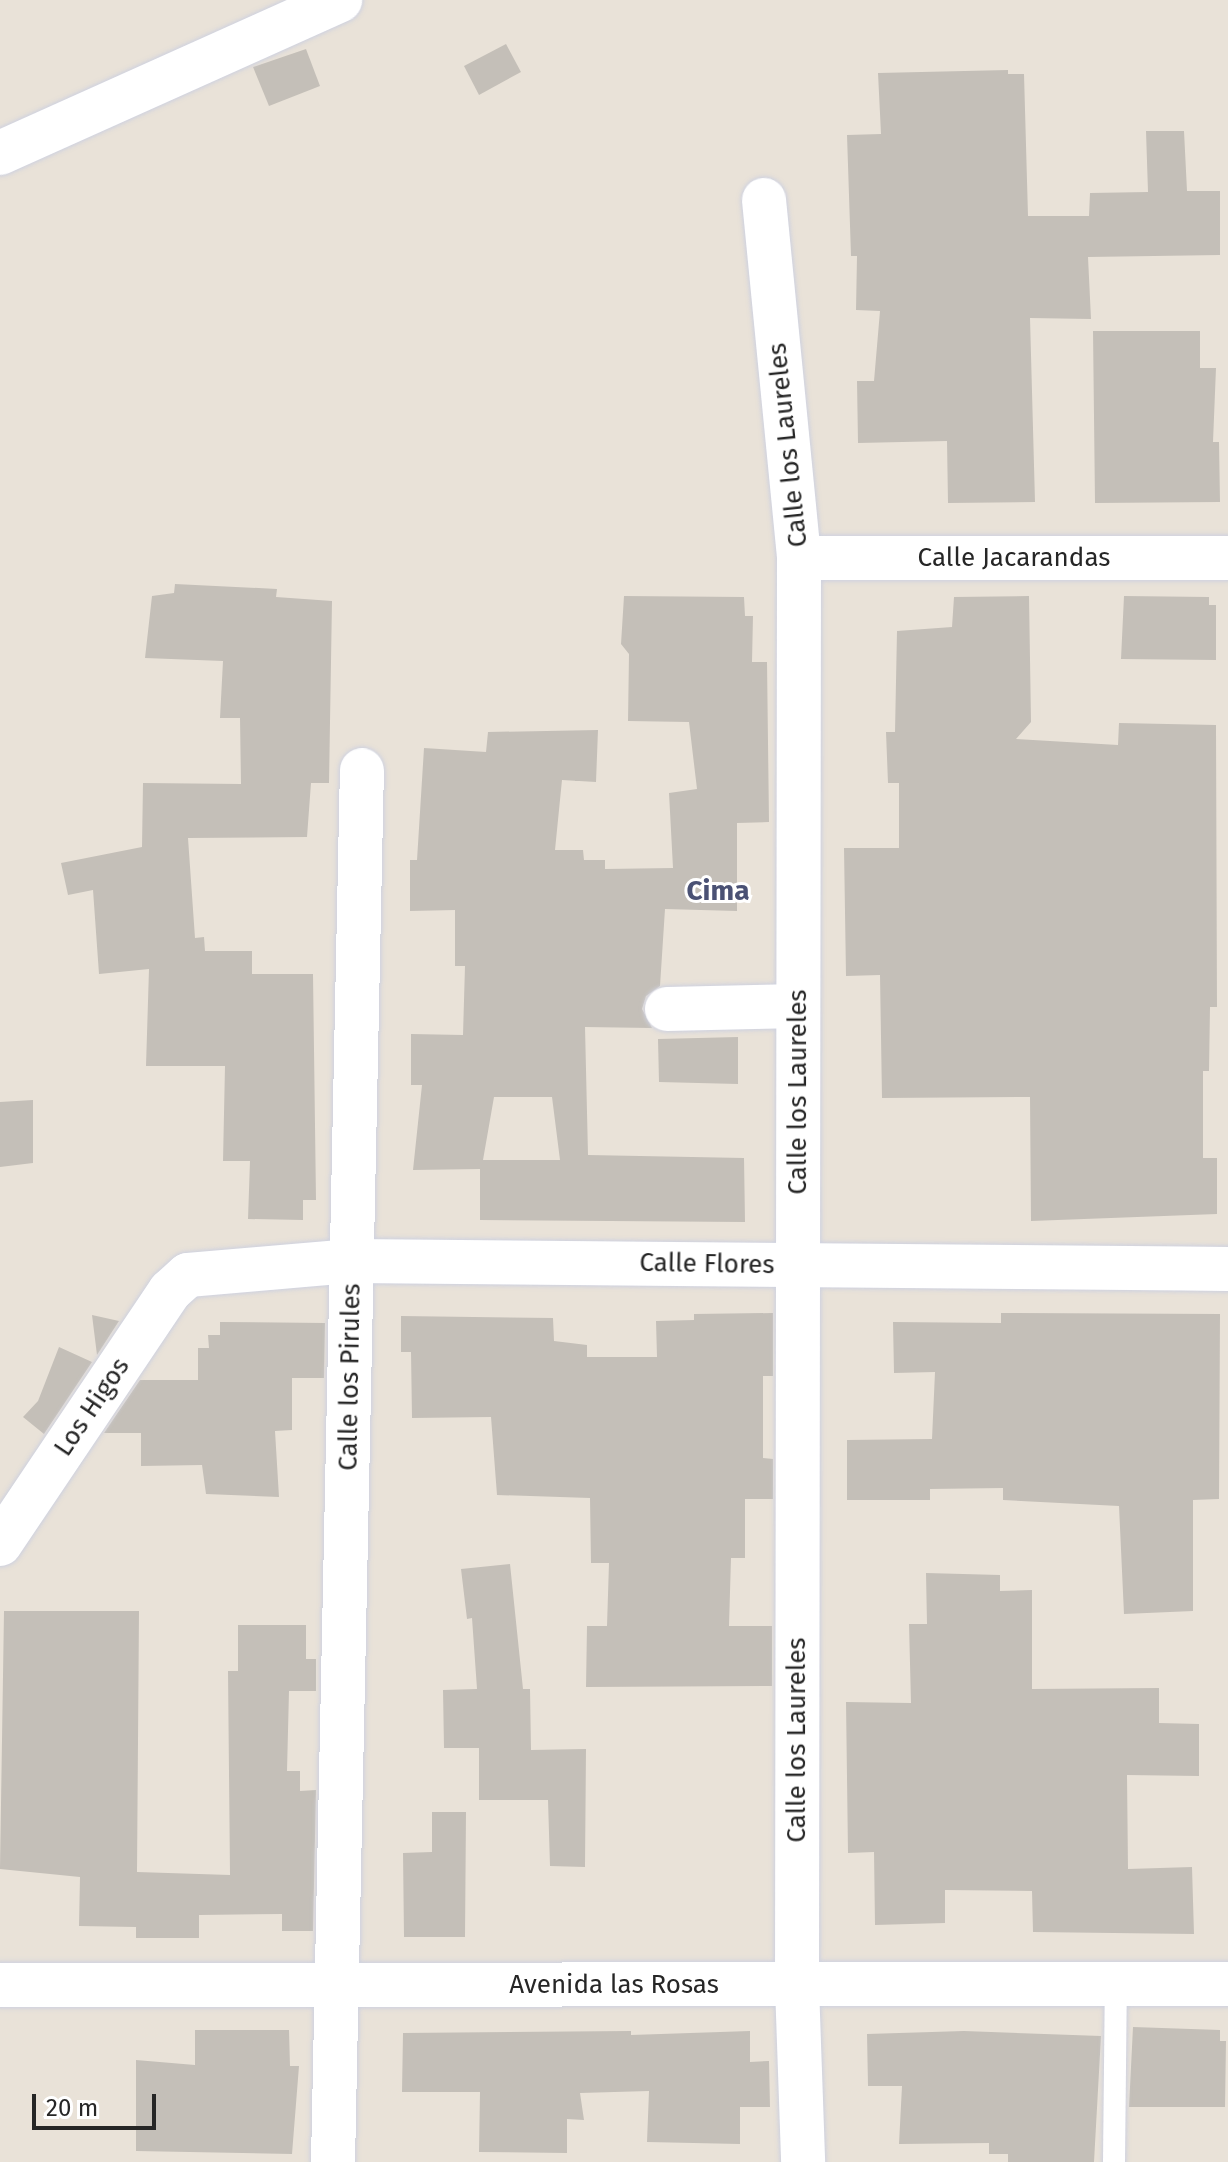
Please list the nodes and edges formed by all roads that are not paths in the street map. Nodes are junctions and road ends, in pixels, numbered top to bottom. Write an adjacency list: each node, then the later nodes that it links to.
1 (340, 0): 2 (street)
2 (0, 153)
3 (764, 200): 4 (street, Calle los Laureles)
4 (799, 558): 5 (street, Calle Jacarandas); 7 (street, Calle los Laureles)
5 (1228, 558)
6 (362, 770): 9 (street, Calle los Pirules)
7 (798, 1006): 8 (street); 10 (street, Calle los Laureles)
8 (667, 1009)
9 (352, 1261): 10 (street, Calle Flores); 12 (street, Calle Flores); 15 (street, Calle los Pirules)
10 (798, 1265): 11 (street, Calle Flores); 18 (street, Calle los Laureles)
11 (1228, 1269)
12 (188, 1275): 13 (street, Los Higos)
13 (0, 1544)
14 (1116, 1983): 16 (street, Avenida las Rosas); 18 (street, Avenida las Rosas); 21 (lane)
15 (335, 1984): 17 (street, Avenida las Rosas); 18 (street, Avenida las Rosas); 19 (street, Calle los Pirules)
16 (1228, 1984)
17 (0, 1985)
18 (797, 1986): 20 (street, Calle los Laureles)
19 (333, 2162)
20 (803, 2162)
21 (1114, 2162)

